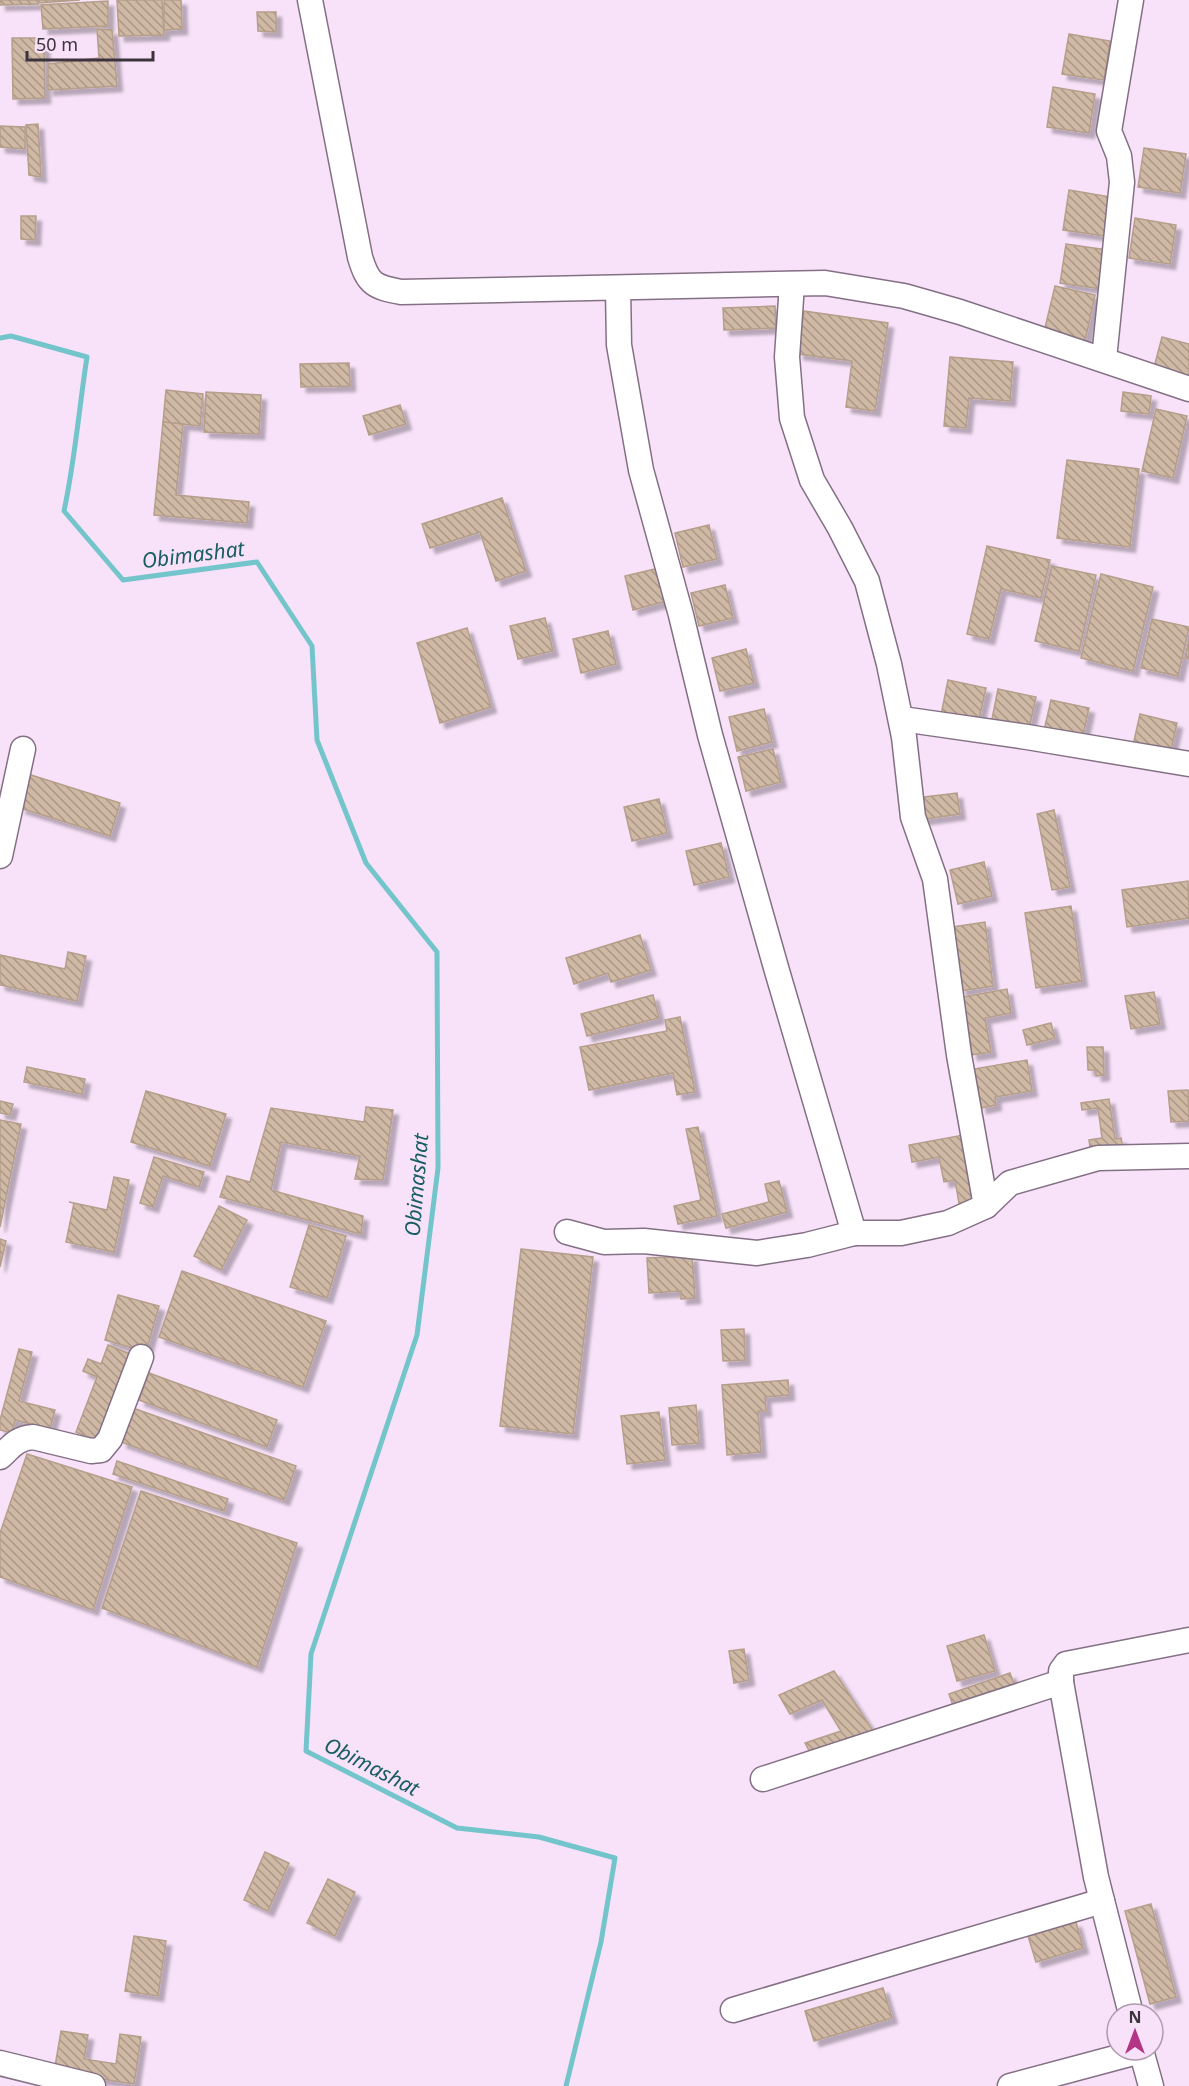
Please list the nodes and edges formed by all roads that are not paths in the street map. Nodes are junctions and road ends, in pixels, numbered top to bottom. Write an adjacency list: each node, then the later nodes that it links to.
1 (310, 0): 4 (street)
2 (1131, 0): 5 (street)
3 (792, 284): 4 (street); 5 (street); 12 (street)
4 (618, 288): 14 (street)
5 (1104, 359): 6 (street)
6 (1189, 389)
7 (909, 720): 9 (street)
8 (23, 749): 10 (street)
9 (1189, 764)
10 (0, 856)
11 (1189, 1156): 12 (street)
12 (986, 1206): 14 (street)
13 (567, 1232): 14 (street)
14 (854, 1233)
15 (141, 1358): 16 (street)
16 (0, 1457)
17 (1189, 1640): 18 (street)
18 (1060, 1682): 19 (street); 20 (street)
19 (763, 1779)
20 (1102, 1901): 21 (street); 22 (street)
21 (1128, 2002)
22 (734, 2010)
23 (1105, 2060): 27 (street)
24 (1144, 2062): 28 (street)
25 (0, 2063): 26 (street)
26 (93, 2086)
27 (1010, 2086)
28 (1151, 2086)

